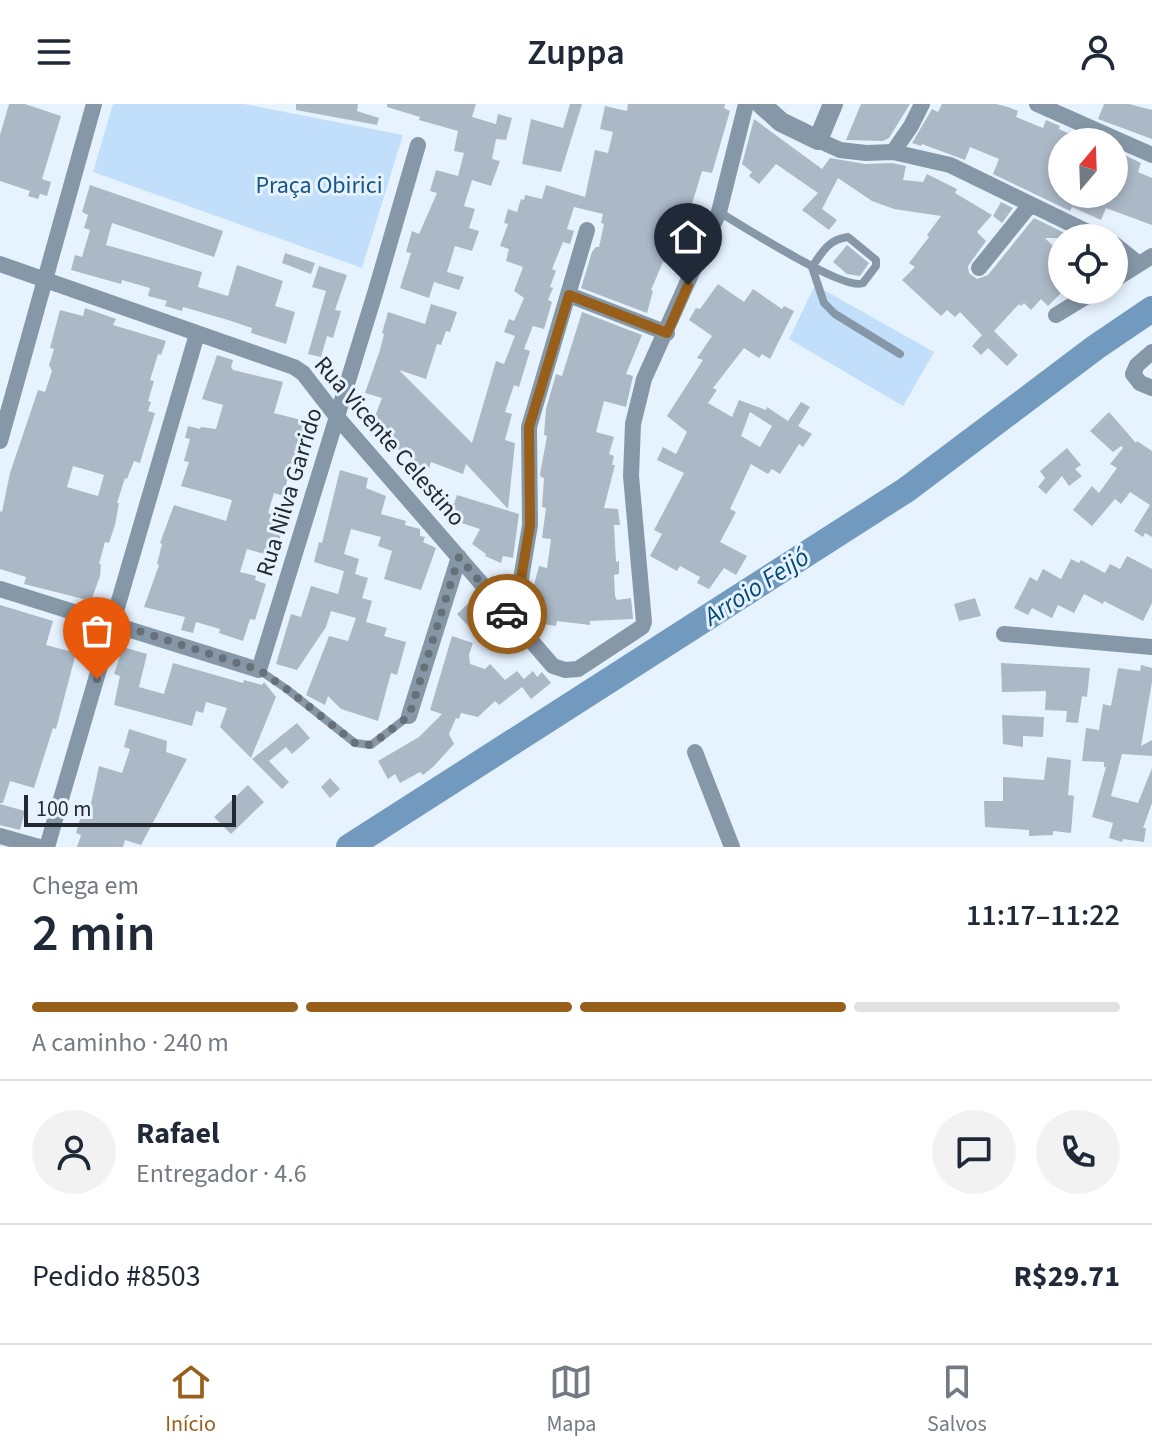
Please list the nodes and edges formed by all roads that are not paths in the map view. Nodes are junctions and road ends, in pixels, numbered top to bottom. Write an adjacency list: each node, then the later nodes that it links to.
1 (94, 104): 20 (street)
2 (746, 104): 12 (street)
3 (761, 104): 7 (street)
4 (833, 104): 7 (street)
5 (922, 104): 9 (street)
6 (1037, 104): 10 (street)
7 (818, 140): 9 (street)
8 (418, 145): 29 (street, Rua Nilva Garrido)
9 (893, 152): 11 (street)
10 (1152, 155)
11 (1030, 205): 13 (street); 18 (street)
12 (719, 212): 17 (lane); 24 (street)
13 (1070, 224)
14 (587, 230): 21 (street)
15 (1145, 260): 19 (street)
16 (0, 264): 20 (street, Rua Vicente Celestino)
17 (812, 267): 17 (lane); 27 (lane)
18 (979, 268)
19 (1128, 271)
20 (47, 279): 25 (street, Rua Vicente Celestino); 30 (street)
21 (569, 295): 24 (street); 33 (street)
22 (1074, 304): 23 (street)
23 (1056, 315)
24 (667, 333): 33 (street, Rua Vicente Celestino)
25 (197, 334): 29 (street, Rua Vicente Celestino); 34 (street)
26 (1152, 352): 28 (street)
27 (900, 354)
28 (1152, 388)
29 (337, 417): 31 (street, Rua Vicente Celestino); 37 (street, Rua Nilva Garrido)
30 (0, 441)
31 (459, 557): 33 (street, Rua Vicente Celestino); 38 (street)
32 (0, 589): 34 (street)
33 (514, 621)
34 (114, 623): 37 (street); 42 (street)
35 (1004, 634): 36 (street)
36 (1152, 647)
37 (259, 670): 38 (lane)
38 (409, 716)
39 (695, 752): 43 (street)
40 (0, 836): 41 (street)
41 (39, 847)
42 (47, 847)
43 (732, 847)

